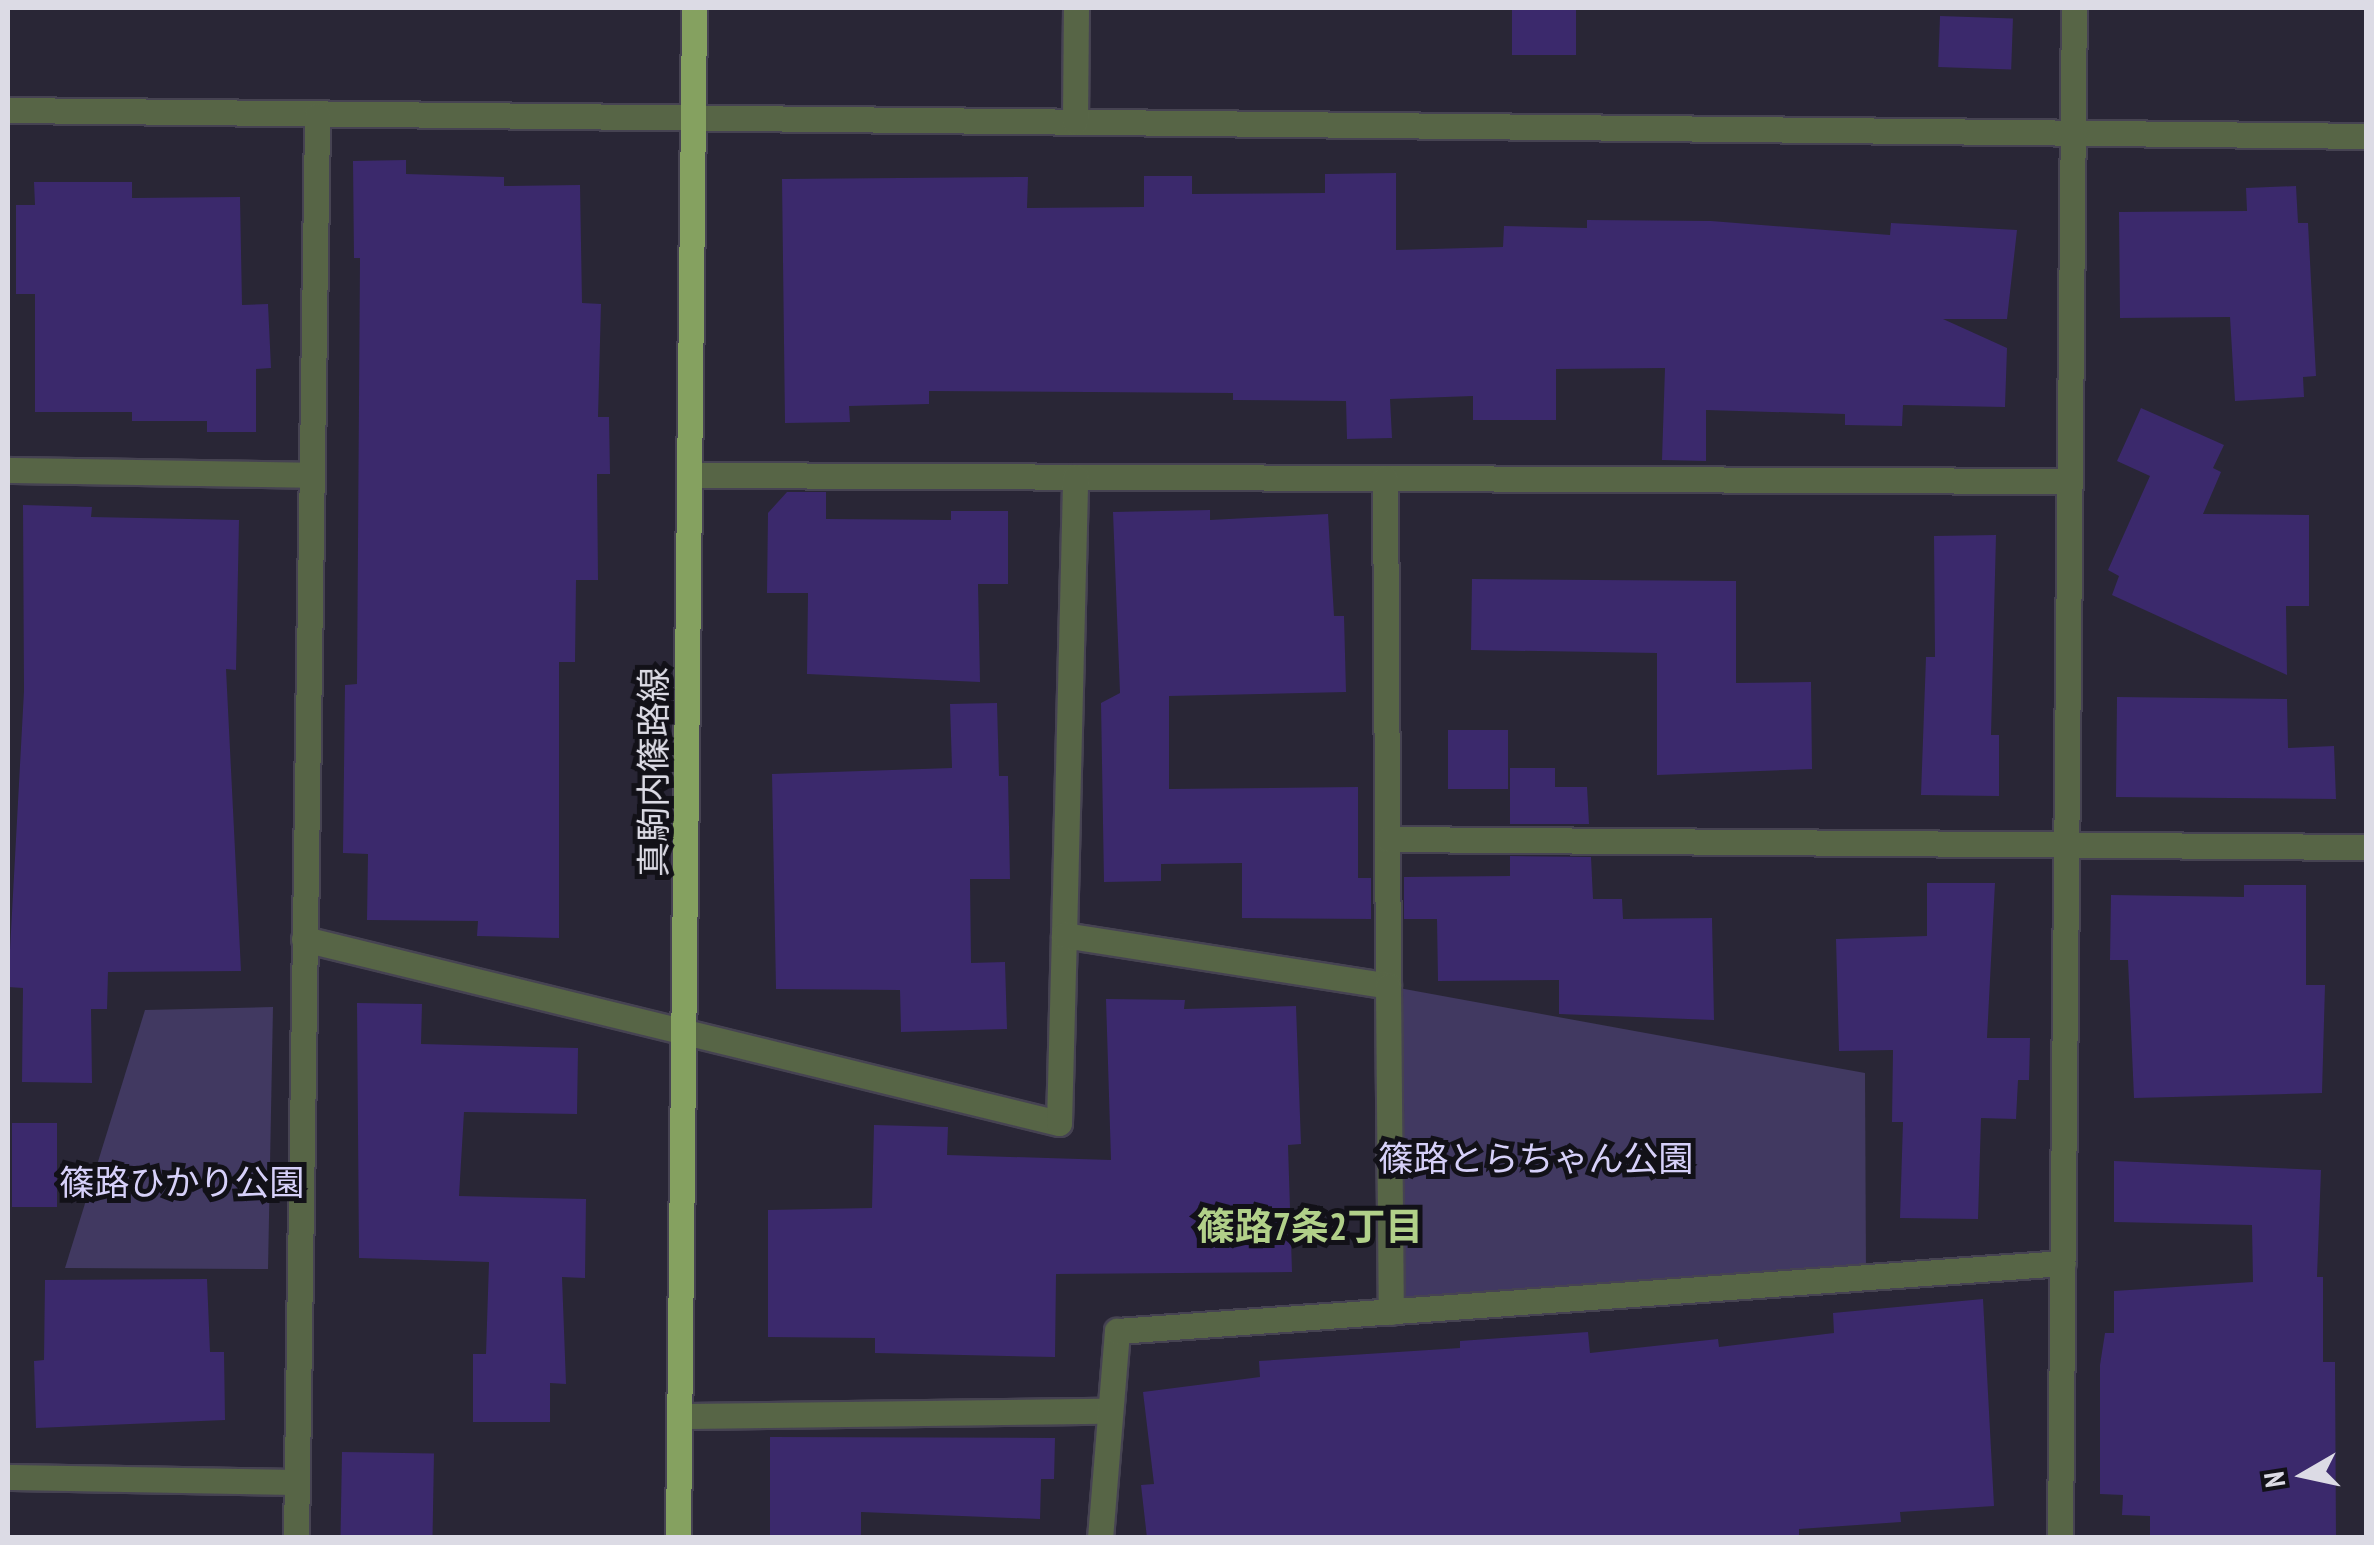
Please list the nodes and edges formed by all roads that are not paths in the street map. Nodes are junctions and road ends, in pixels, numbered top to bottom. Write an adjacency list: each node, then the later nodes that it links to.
1 (694, 8): 6 (main road, 真駒内篠路線)
2 (1076, 8): 7 (street)
3 (2074, 8): 8 (street)
4 (8, 110): 5 (street)
5 (317, 115): 6 (street); 11 (street)
6 (693, 118): 7 (street); 12 (main road, 真駒内篠路線)
7 (1074, 122): 8 (street)
8 (2073, 131): 9 (street); 15 (street)
9 (2366, 136)
10 (8, 470): 11 (street)
11 (310, 475): 20 (street)
12 (690, 475): 13 (street); 22 (main road, 真駒内篠路線)
13 (1075, 476): 14 (street); 19 (street)
14 (1385, 478): 15 (street); 16 (street)
15 (2070, 481): 17 (street)
16 (1388, 838): 17 (street); 21 (street)
17 (2066, 844): 18 (street); 23 (street)
18 (2366, 847)
19 (1064, 934): 21 (street); 22 (street)
20 (304, 939): 22 (street); 28 (street)
21 (1388, 986): 24 (street)
22 (687, 1030): 26 (main road, 真駒内篠路線)
23 (2062, 1263): 24 (street); 32 (street)
24 (1390, 1312): 25 (street)
25 (1110, 1411): 26 (street); 31 (street)
26 (681, 1416): 30 (main road, 真駒内篠路線)
27 (8, 1477): 28 (street)
28 (297, 1482): 29 (street)
29 (296, 1538)
30 (678, 1538)
31 (1100, 1538)
32 (2060, 1538)

